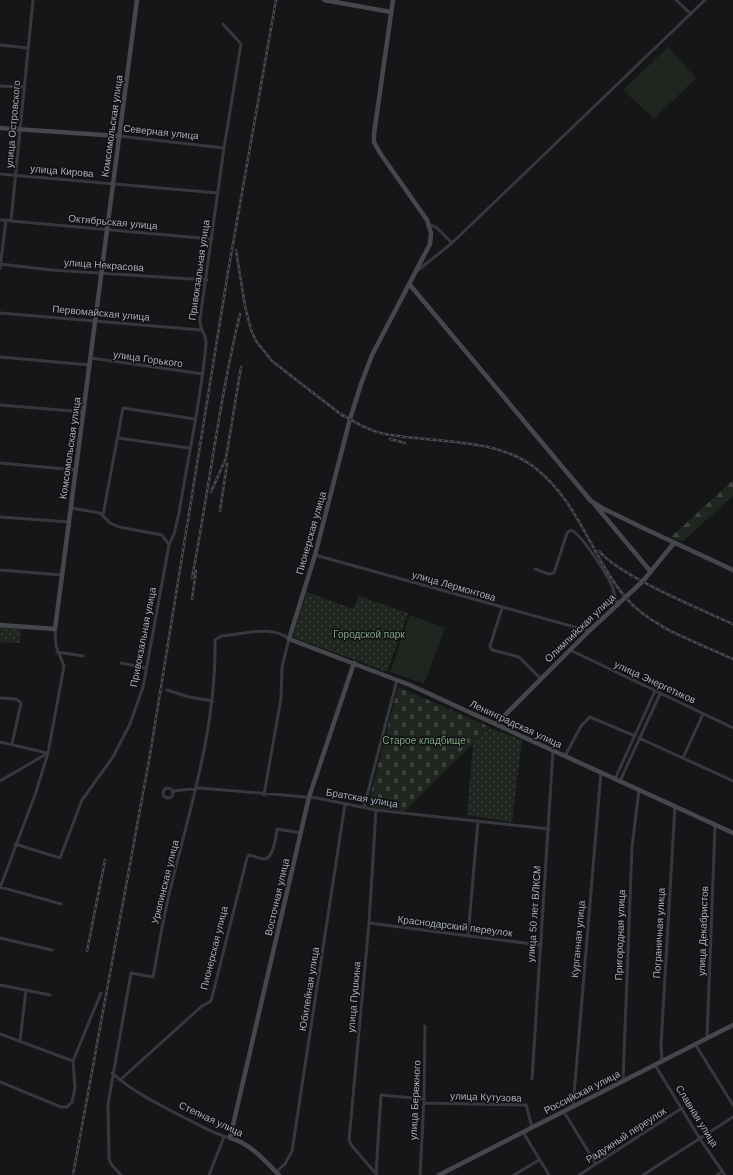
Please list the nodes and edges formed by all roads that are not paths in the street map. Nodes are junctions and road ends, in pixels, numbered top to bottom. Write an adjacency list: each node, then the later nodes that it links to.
1 (33, 0): 11 (street, улица Островского)
2 (137, 0): 16 (street, Комсомольская улица)
3 (324, 0): 7 (street)
4 (393, 0): 7 (street)
5 (676, 0): 8 (street)
6 (705, 0): 8 (street)
7 (391, 12): 25 (street)
8 (691, 14): 28 (street)
9 (223, 24): 17 (street, Привокзальная улица)
10 (0, 45): 11 (street)
11 (28, 48): 13 (street, улица Островского)
12 (0, 86): 13 (street)
13 (24, 87): 15 (street, улица Островского)
14 (0, 128): 15 (street, Северная улица)
15 (21, 130): 16 (street, Северная улица); 19 (street, улица Островского)
16 (119, 136): 17 (street, Северная улица); 20 (street, Комсомольская улица)
17 (224, 148): 21 (street, Привокзальная улица)
18 (0, 174): 19 (street, улица Кирова)
19 (17, 175): 20 (street, улица Кирова); 24 (street, улица Островского)
20 (113, 183): 21 (street, улица Кирова); 26 (street, Комсомольская улица)
21 (218, 193): 27 (street, Привокзальная улица)
22 (0, 220): 23 (street)
23 (6, 220): 24 (street); 29 (street)
24 (11, 221): 26 (street, Октябрьская улица)
25 (429, 224): 28 (street); 30 (street, Пионерская улица)
26 (107, 229): 27 (street, Октябрьская улица); 31 (street, Комсомольская улица)
27 (212, 239): 32 (street, Привокзальная улица)
28 (452, 243): 30 (street)
29 (0, 265): 31 (street, улица Некрасова)
30 (417, 271): 33 (street, Пионерская улица)
31 (102, 274): 32 (street, улица Некрасова); 35 (street, Комсомольская улица)
32 (207, 280): 36 (street, Привокзальная улица)
33 (410, 286): 48 (street); 55 (street, Пионерская улица)
34 (0, 313): 35 (street, Первомайская улица)
35 (95, 320): 36 (street, Первомайская улица); 38 (street, Комсомольская улица)
36 (201, 330): 40 (street, Привокзальная улица)
37 (0, 357): 39 (street)
38 (91, 358): 39 (street, Комсомольская улица); 40 (street, улица Горького)
39 (90, 365): 42 (street, Комсомольская улица)
40 (202, 374): 43 (street, Привокзальная улица)
41 (0, 405): 42 (street)
42 (84, 412): 47 (street, Комсомольская улица)
43 (195, 419): 44 (street); 45 (street, Привокзальная улица)
44 (118, 438): 45 (street); 50 (street)
45 (189, 448): 54 (street, Привокзальная улица)
46 (0, 463): 47 (street)
47 (76, 470): 49 (street, Комсомольская улица)
48 (591, 501): 53 (street); 59 (street)
49 (71, 508): 50 (street); 52 (street, Комсомольская улица)
50 (103, 515): 54 (street, Привокзальная улица)
51 (0, 517): 52 (street)
52 (69, 522): 60 (street, Комсомольская улица)
53 (674, 543): 58 (street); 59 (street, Олимпийская улица)
54 (169, 545): 72 (street, Привокзальная улица)
55 (314, 555): 62 (street, улица Лермонтова); 66 (street, Пионерская улица)
56 (535, 569): 61 (street)
57 (0, 570): 60 (street)
58 (733, 570)
59 (651, 572): 61 (street, Олимпийская улица)
60 (62, 575): 64 (street, Комсомольская улица)
61 (618, 604): 65 (street, Олимпийская улица)
62 (502, 608): 65 (street, улица Лермонтова); 73 (street)
63 (0, 625): 64 (street)
64 (55, 629): 68 (street, Комсомольская улица)
65 (589, 631): 67 (street, Олимпийская улица)
66 (289, 639): 71 (street, Ленинградская улица); 79 (street, Урюпинская улица); 99 (street, Пионерская улица)
67 (570, 650): 73 (street, Олимпийская улица); 76 (street, улица Энергетиков)
68 (57, 652): 69 (street); 88 (street, Комсомольская улица)
69 (83, 656)
70 (121, 663): 72 (street)
71 (354, 663): 74 (street, Ленинградская улица); 100 (street, Восточная улица)
72 (146, 668): 110 (street, Привокзальная улица)
73 (541, 679): 81 (street, Олимпийская улица)
74 (397, 680): 81 (street, Ленинградская улица); 103 (street)
75 (167, 690): 79 (street)
76 (656, 691): 77 (street, улица Энергетиков); 83 (street)
77 (660, 694): 80 (street, улица Энергетиков); 84 (street)
78 (0, 698): 86 (street)
79 (213, 701): 96 (street, Урюпинская улица)
80 (703, 714): 82 (street, улица Энергетиков); 90 (street)
81 (496, 724): 87 (street, Ленинградская улица)
82 (733, 728)
83 (634, 736): 89 (street); 92 (street)
84 (640, 738): 90 (street); 94 (street)
85 (0, 742): 86 (street)
86 (12, 744): 88 (street)
87 (554, 751): 89 (street, Ленинградская улица); 107 (street, улица 50 лет ВЛКСМ)
88 (48, 753): 93 (street); 110 (street, Комсомольская улица)
89 (565, 756): 91 (street, Ленинградская улица)
90 (683, 758): 95 (street)
91 (601, 772): 92 (street, Ленинградская улица); 138 (street, Курганная улица)
92 (614, 779): 94 (street, Ленинградская улица)
93 (0, 781)
94 (620, 781): 97 (street, Ленинградская улица)
95 (733, 781)
96 (196, 789): 98 (street, Братская улица); 99 (street, Братская улица); 131 (street, Урюпинская улица)
97 (639, 790): 102 (street, Ленинградская улица); 134 (street, Пригородная улица)
98 (173, 791)
99 (264, 795): 100 (street, Братская улица)
100 (309, 797): 101 (street, Братская улица); 108 (street, Восточная улица)
101 (345, 804): 103 (street, Братская улица); 150 (street, Юбилейная улица)
102 (675, 806): 106 (street, Ленинградская улица); 129 (street, Пограничная улица)
103 (364, 807): 104 (street, Братская улица)
104 (376, 810): 105 (street, Братская улица); 113 (street, улица Пушкина)
105 (478, 821): 107 (street, Братская улица); 114 (street)
106 (715, 825): 109 (street, Ленинградская улица); 125 (street, улица Декабристов)
107 (548, 829): 116 (street, улица 50 лет ВЛКСМ)
108 (301, 833): 133 (street, Пионерская улица); 145 (street, Восточная улица)
109 (733, 833)
110 (15, 844): 111 (street, Комсомольская улица)
111 (0, 888): 112 (street)
112 (61, 904)
113 (369, 923): 114 (street, Краснодарский переулок); 153 (street, улица Пушкина)
114 (468, 936): 116 (street, Краснодарский переулок)
115 (0, 938): 117 (street)
116 (540, 945): 132 (street, улица 50 лет ВЛКСМ)
117 (52, 950)
118 (0, 985): 119 (street)
119 (26, 990): 121 (street); 126 (street)
120 (101, 992): 128 (street)
121 (50, 995)
122 (733, 1025): 125 (street, Российская улица)
123 (425, 1026): 136 (street, улица Бережного)
124 (0, 1034): 126 (street)
125 (706, 1038): 127 (street, Российская улица)
126 (20, 1042): 128 (street)
127 (695, 1044): 129 (street, Российская улица); 137 (street)
128 (73, 1061): 135 (street)
129 (662, 1061): 130 (street, Российская улица)
130 (655, 1065): 134 (street, Российская улица); 139 (street, Славная улица)
131 (112, 1073): 133 (street, Степная улица); 151 (street, Урюпинская улица)
132 (532, 1079)
133 (120, 1080): 144 (street, Степная улица)
134 (623, 1081): 138 (street, Российская улица)
135 (0, 1082)
136 (424, 1101): 142 (street, улица Кутузова); 153 (street, улица Кутузова); 154 (street, улица Бережного)
137 (733, 1105)
138 (573, 1107): 140 (street, Российская улица)
139 (682, 1108): 146 (street, Славная улица); 148 (street, Радужный переулок)
140 (564, 1112): 142 (street, Российская улица); 148 (street)
141 (733, 1117): 146 (street)
142 (532, 1127): 143 (street, Российская улица)
143 (524, 1132): 147 (street); 155 (street, Российская улица)
144 (224, 1137): 145 (street, Степная улица); 152 (street)
145 (230, 1138): 150 (street, Степная улица)
146 (700, 1138): 149 (street, Славная улица); 159 (street)
147 (539, 1160): 156 (street); 157 (street)
148 (596, 1164): 158 (street, Радужный переулок)
149 (723, 1171): 160 (street); 161 (street, Славная улица)
150 (277, 1173)
151 (121, 1175)
152 (210, 1175)
153 (376, 1175)
154 (420, 1175)
155 (439, 1175)
156 (514, 1175)
157 (549, 1175)
158 (579, 1175)
159 (643, 1175)
160 (717, 1175)
161 (725, 1175)

